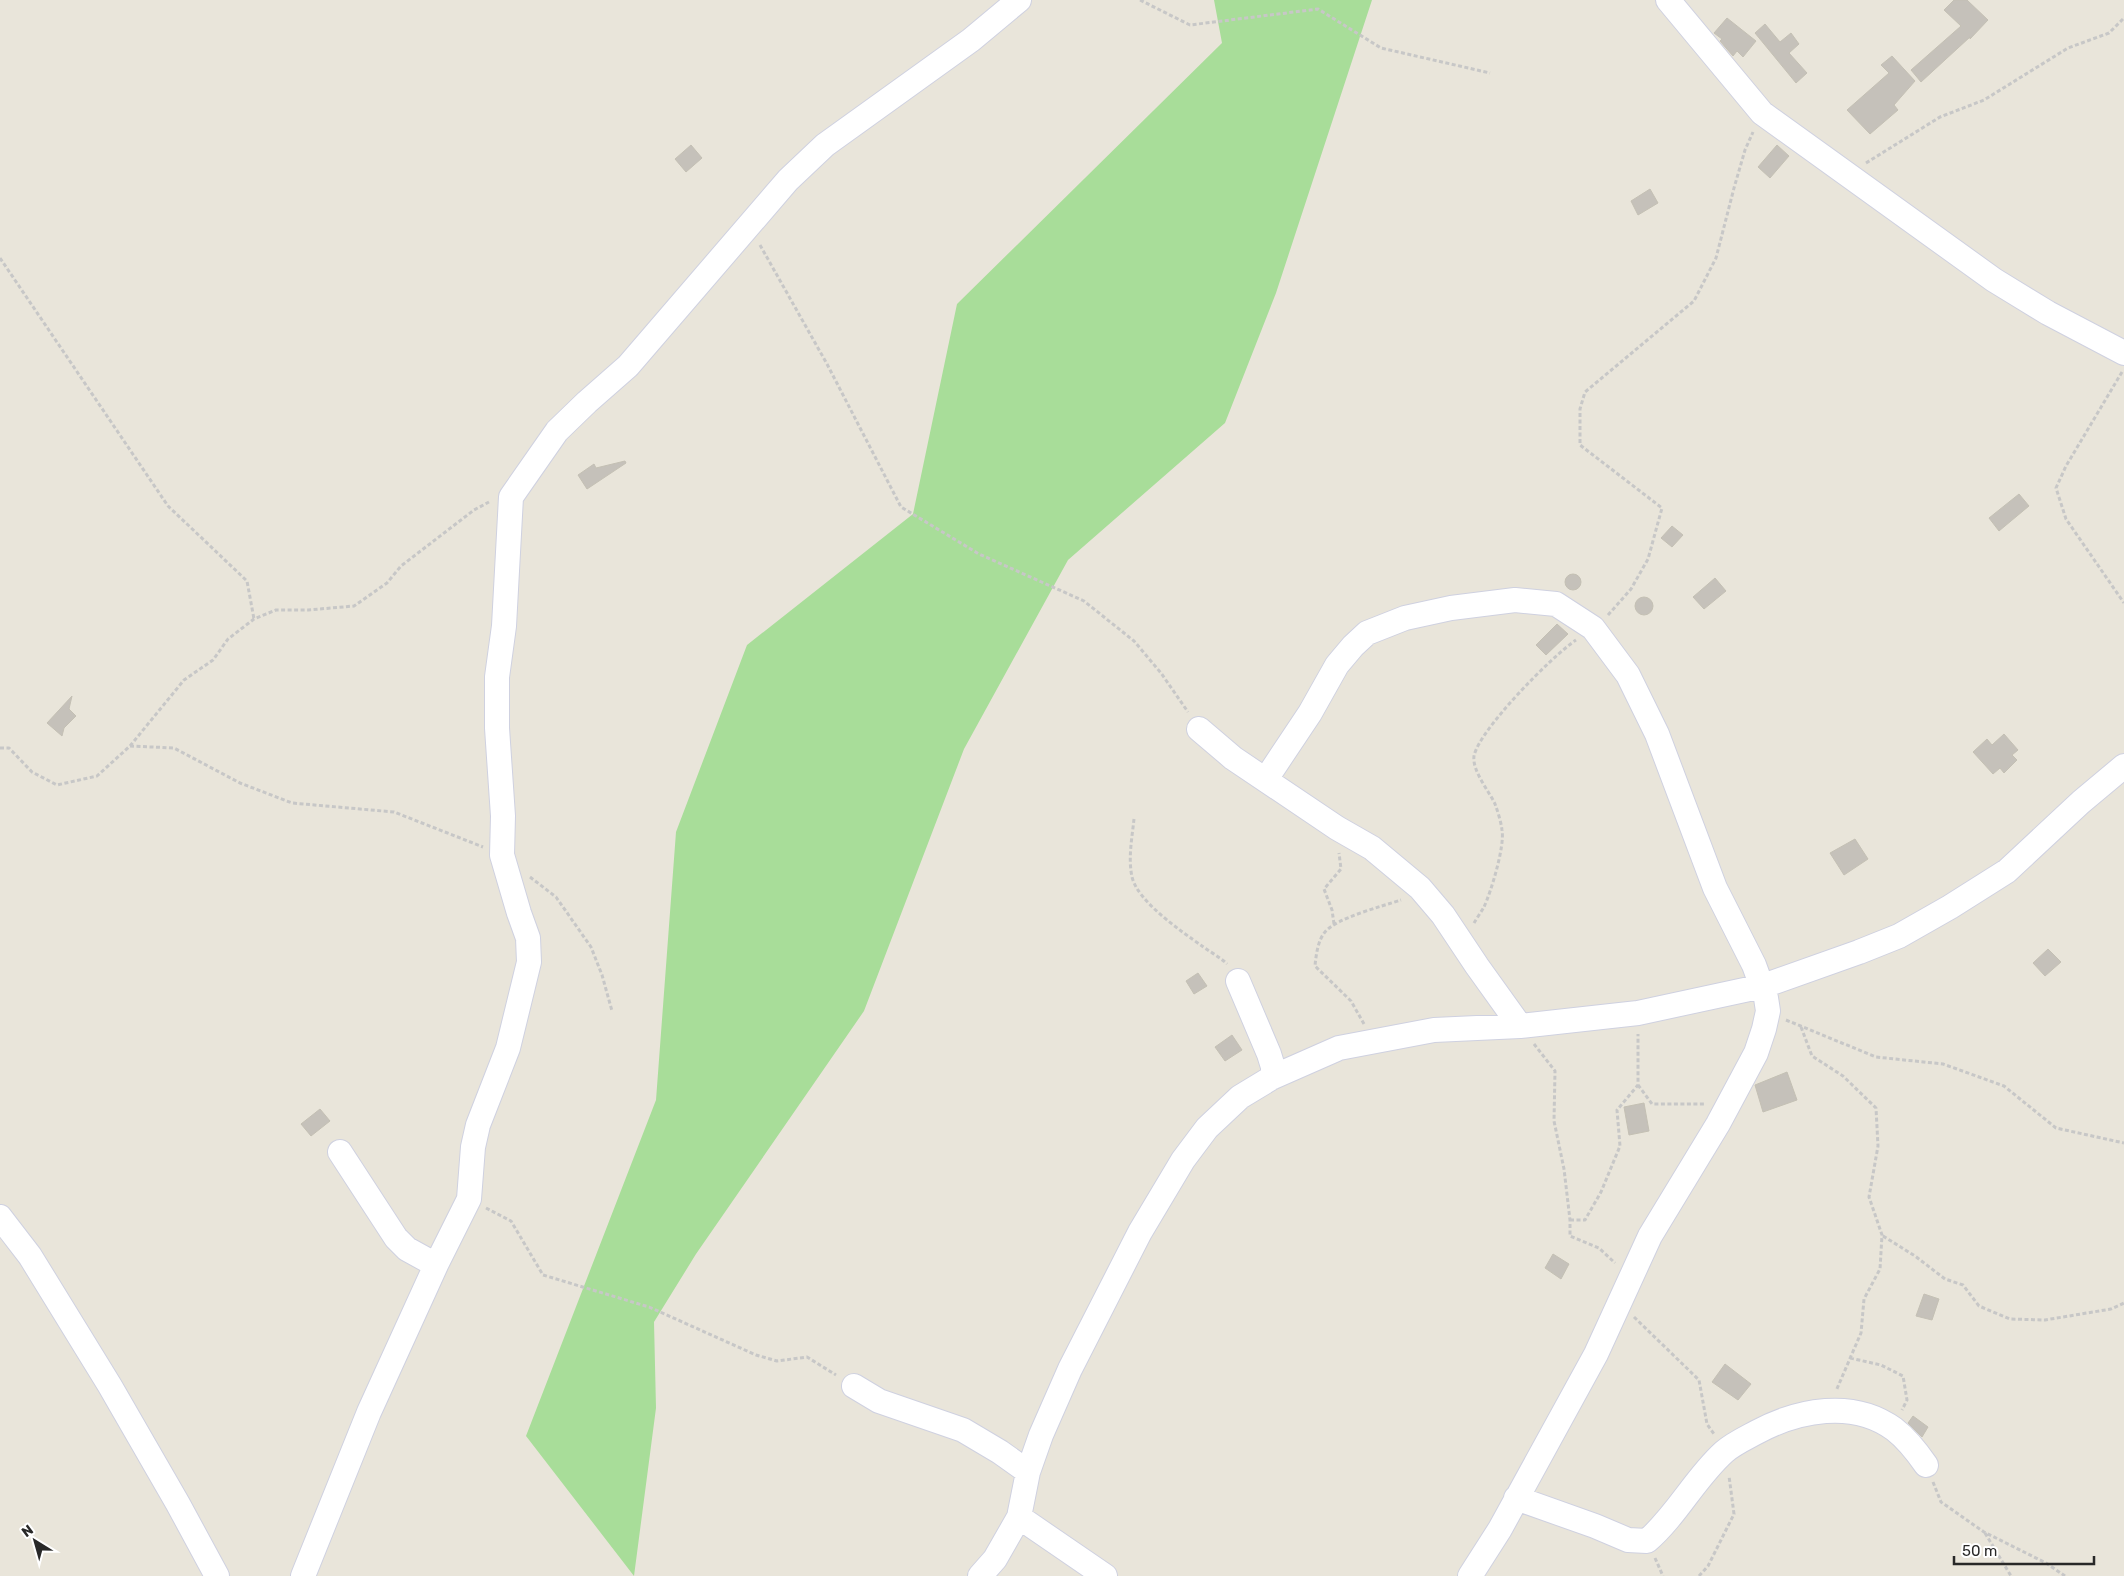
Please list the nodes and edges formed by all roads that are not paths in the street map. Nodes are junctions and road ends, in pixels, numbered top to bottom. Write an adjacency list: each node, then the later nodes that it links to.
1 (1019, 0): 13 (street)
2 (1668, 0): 3 (street)
3 (2124, 353)
4 (1200, 728): 6 (street)
5 (2124, 766): 8 (street)
6 (1266, 780): 8 (street); 9 (street)
7 (1238, 981): 10 (street)
8 (1763, 986): 9 (street); 17 (street)
9 (1520, 1026): 10 (street)
10 (1273, 1077): 16 (street)
11 (340, 1152): 13 (street)
12 (0, 1217): 19 (street)
13 (436, 1265): 20 (street)
14 (854, 1386): 16 (street)
15 (1926, 1466): 17 (street)
16 (1028, 1472): 18 (street)
17 (1516, 1498): 23 (street)
18 (1019, 1517): 21 (street); 22 (street)
19 (217, 1576)
20 (303, 1576)
21 (980, 1576)
22 (1105, 1576)
23 (1470, 1576)

